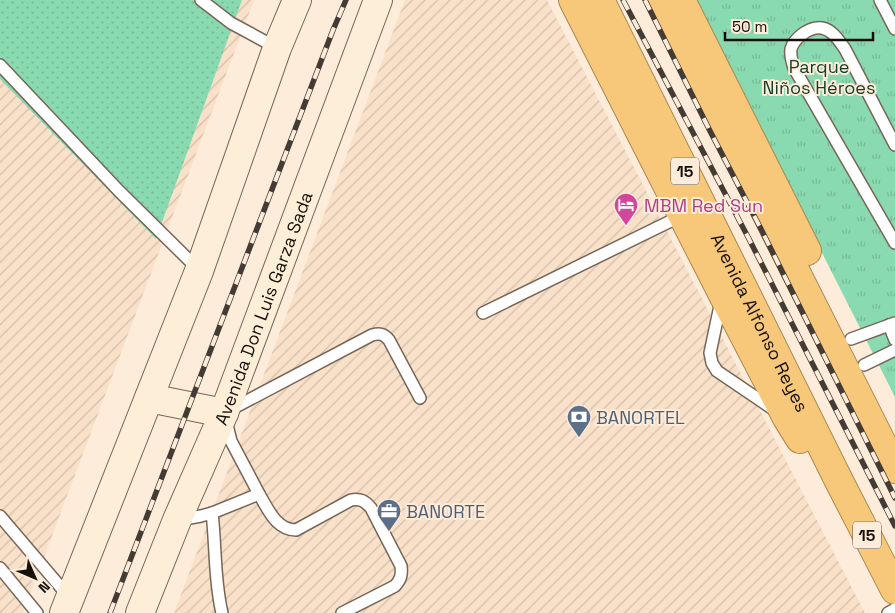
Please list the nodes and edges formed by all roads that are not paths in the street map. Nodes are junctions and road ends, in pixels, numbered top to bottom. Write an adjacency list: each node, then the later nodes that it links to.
1 (297, 0): 10 (street)
2 (378, 0): 25 (street, Avenida Don Luis Garza Sada)
3 (573, 0): 13 (highway)
4 (600, 0): 29 (highway, Avenida Alfonso Reyes / 15)
5 (660, 0): 28 (highway)
6 (682, 0): 19 (highway)
7 (880, 0): 9 (lane)
8 (207, 2): 10 (lane)
9 (895, 29)
10 (277, 48): 15 (street)
11 (0, 65): 15 (lane)
12 (895, 144): 14 (lane)
13 (683, 215): 16 (highway); 17 (lane)
14 (895, 243)
15 (199, 271): 23 (street)
16 (723, 295): 26 (highway); 26 (lane)
17 (483, 313)
18 (892, 324): 19 (lane); 20 (lane)
19 (851, 339): 22 (highway)
20 (895, 340)
21 (895, 350): 22 (lane)
22 (864, 364): 27 (highway)
23 (149, 398): 25 (street); 36 (street)
24 (420, 398): 25 (lane)
25 (224, 413): 30 (lane); 33 (street, Avenida Don Luis Garza Sada)
26 (787, 418): 29 (highway)
27 (895, 426)
28 (895, 469)
29 (839, 481): 35 (highway, Avenida Alfonso Reyes / 15)
30 (259, 494): 31 (lane); 41 (lane)
31 (212, 513): 33 (lane); 40 (lane)
32 (0, 516): 36 (lane)
33 (177, 520): 39 (street, Avenida Don Luis Garza Sada)
34 (0, 568): 38 (lane)
35 (895, 590)
36 (67, 606)
37 (895, 609): 42 (lane)
38 (37, 613)
39 (140, 613)
40 (222, 613)
41 (342, 613)
42 (888, 613)

